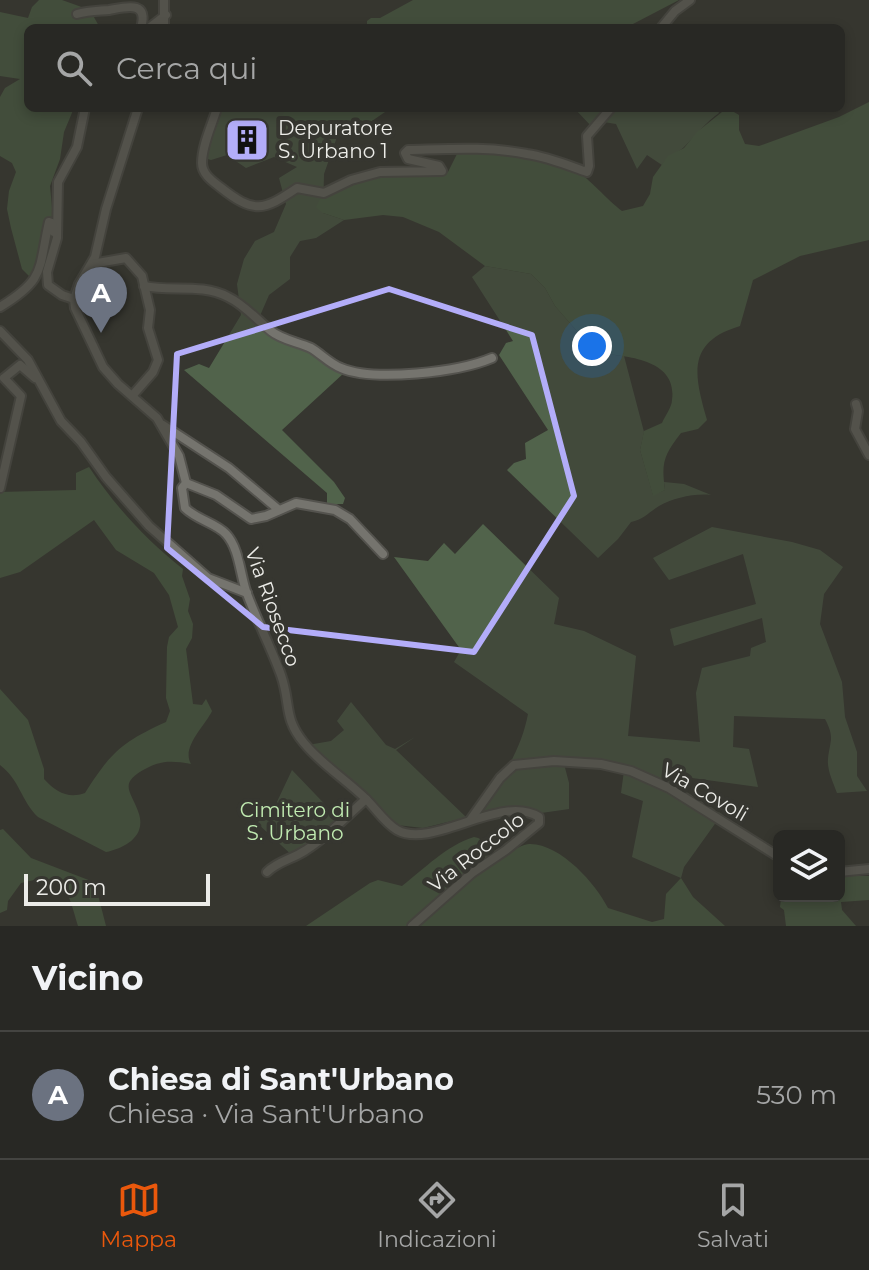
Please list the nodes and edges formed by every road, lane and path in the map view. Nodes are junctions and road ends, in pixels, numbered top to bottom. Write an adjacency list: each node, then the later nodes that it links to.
1 (164, 0): 4 (street)
2 (690, 0): 6 (street)
3 (77, 14): 5 (street)
4 (167, 23)
5 (142, 24)
6 (664, 24)
7 (84, 112): 11 (street)
8 (137, 112): 12 (street)
9 (216, 112): 10 (street)
10 (608, 112)
11 (56, 244): 14 (street); 15 (street)
12 (92, 264): 13 (street); 14 (street)
13 (144, 286): 17 (street); 19 (street)
14 (74, 299): 19 (street)
15 (0, 307)
16 (0, 331): 18 (street)
17 (492, 358)
18 (43, 383): 24 (street); 27 (street)
19 (132, 396): 21 (street)
20 (856, 404): 22 (street)
21 (162, 425): 23 (street, Via Riosecco); 25 (street)
22 (869, 455)
23 (186, 483): 25 (street); 27 (street, Via Riosecco)
24 (0, 488)
25 (279, 510): 26 (street)
26 (383, 554)
27 (247, 593): 28 (street, Via Riosecco)
28 (366, 799): 29 (street, Via Riosecco); 33 (street)
29 (471, 819): 30 (street, Via Covoli); 34 (street, Via Roccolo)
30 (773, 853)
31 (869, 869): 32 (street)
32 (845, 871)
33 (267, 872)
34 (412, 926)

